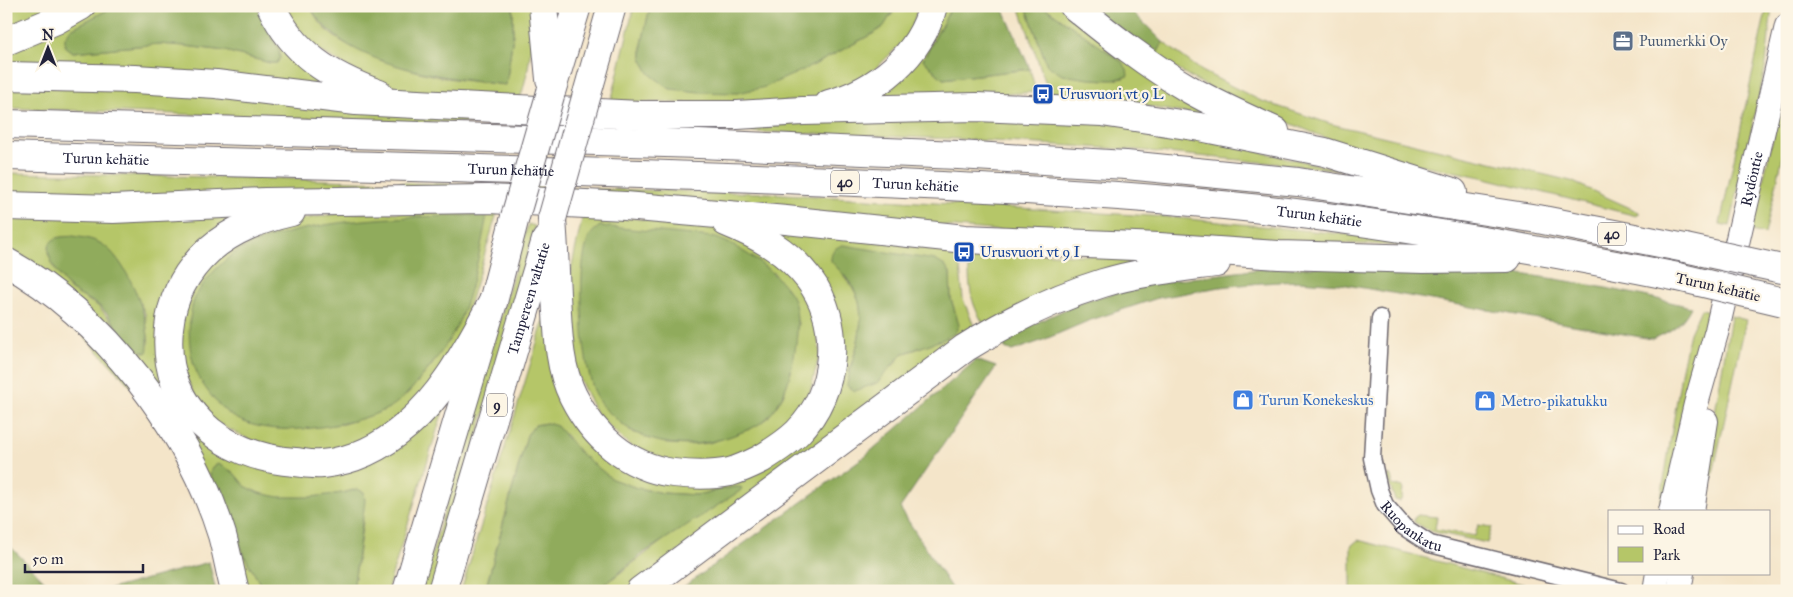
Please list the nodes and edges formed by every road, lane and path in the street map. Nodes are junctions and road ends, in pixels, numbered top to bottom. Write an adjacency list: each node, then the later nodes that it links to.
1 (81, 6): 9 (highway)
2 (271, 6): 12 (highway)
3 (543, 6): 11 (highway)
4 (577, 6): 11 (highway, 9)
5 (612, 6): 21 (highway, Tampereen valtatie / 9, bridge)
6 (933, 6): 13 (highway)
7 (1074, 6): 15 (highway)
8 (1787, 26): 29 (street, Rydöntie)
9 (6, 41)
10 (6, 76): 12 (highway)
11 (551, 92): 26 (highway, 9, bridge)
12 (402, 103): 13 (highway)
13 (803, 111): 15 (highway)
14 (6, 124): 20 (highway, Turun kehätie / 40)
15 (1325, 152): 20 (highway)
16 (6, 156): 23 (highway, Turun kehätie / 40)
17 (335, 200): 18 (highway); 19 (highway); 26 (highway)
18 (6, 206)
19 (705, 213): 21 (highway); 22 (highway)
20 (1538, 219): 25 (highway, Turun kehätie / 40, bridge)
21 (552, 220): 36 (highway, Tampereen valtatie / 9)
22 (1279, 255): 23 (highway); 37 (highway)
23 (1578, 257): 27 (highway, Turun kehätie / 40, bridge)
24 (6, 262): 34 (highway)
25 (1787, 270)
26 (493, 302): 35 (highway, 9)
27 (1785, 302)
28 (1380, 318): 38 (street, Ruopankatu)
29 (1717, 330): 30 (street, Rydöntie); 31 (street, Rydöntie)
30 (1671, 510)
31 (1692, 510)
32 (1658, 574): 39 (street)
33 (1682, 574): 40 (street)
34 (235, 591)
35 (407, 591)
36 (442, 591)
37 (640, 591)
38 (1621, 591)
39 (1655, 591)
40 (1678, 591)

